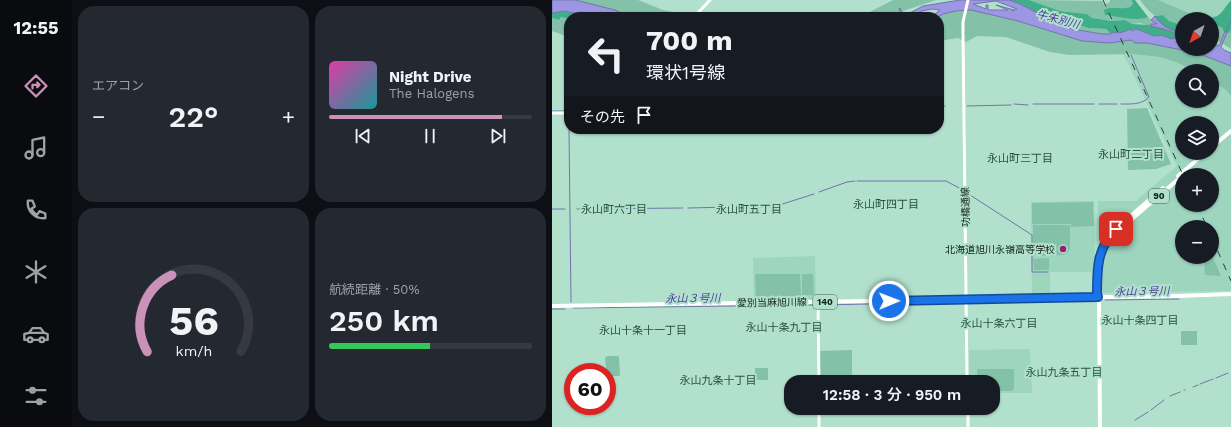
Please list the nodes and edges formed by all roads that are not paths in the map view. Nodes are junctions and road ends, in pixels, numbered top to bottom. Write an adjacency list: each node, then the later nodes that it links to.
1 (710, 0): 3 (street)
2 (968, 0): 16 (street, 功橋通線)
3 (699, 12)
4 (552, 113): 5 (street)
5 (564, 113)
6 (1231, 131): 8 (main road)
7 (1231, 134): 8 (main road)
8 (1220, 142)
9 (1197, 160): 13 (main road, 90)
10 (1201, 160): 11 (main road, 90)
11 (1192, 168)
12 (1175, 182): 13 (main road, 90)
13 (1134, 215): 15 (main road, 90)
14 (1231, 294): 15 (main road, 愛別当麻旭川線 / 140)
15 (1098, 297): 16 (main road, 愛別当麻旭川線 / 140); 25 (main road, 90)
16 (966, 300): 17 (main road, 愛別当麻旭川線 / 140); 20 (street, 功橋通線)
17 (818, 302): 18 (main road, 愛別当麻旭川線 / 140); 19 (street)
18 (552, 306)
19 (819, 375)
20 (967, 375)
21 (819, 415): 23 (street)
22 (968, 415): 24 (street)
23 (820, 427)
24 (968, 427)
25 (1100, 427)

